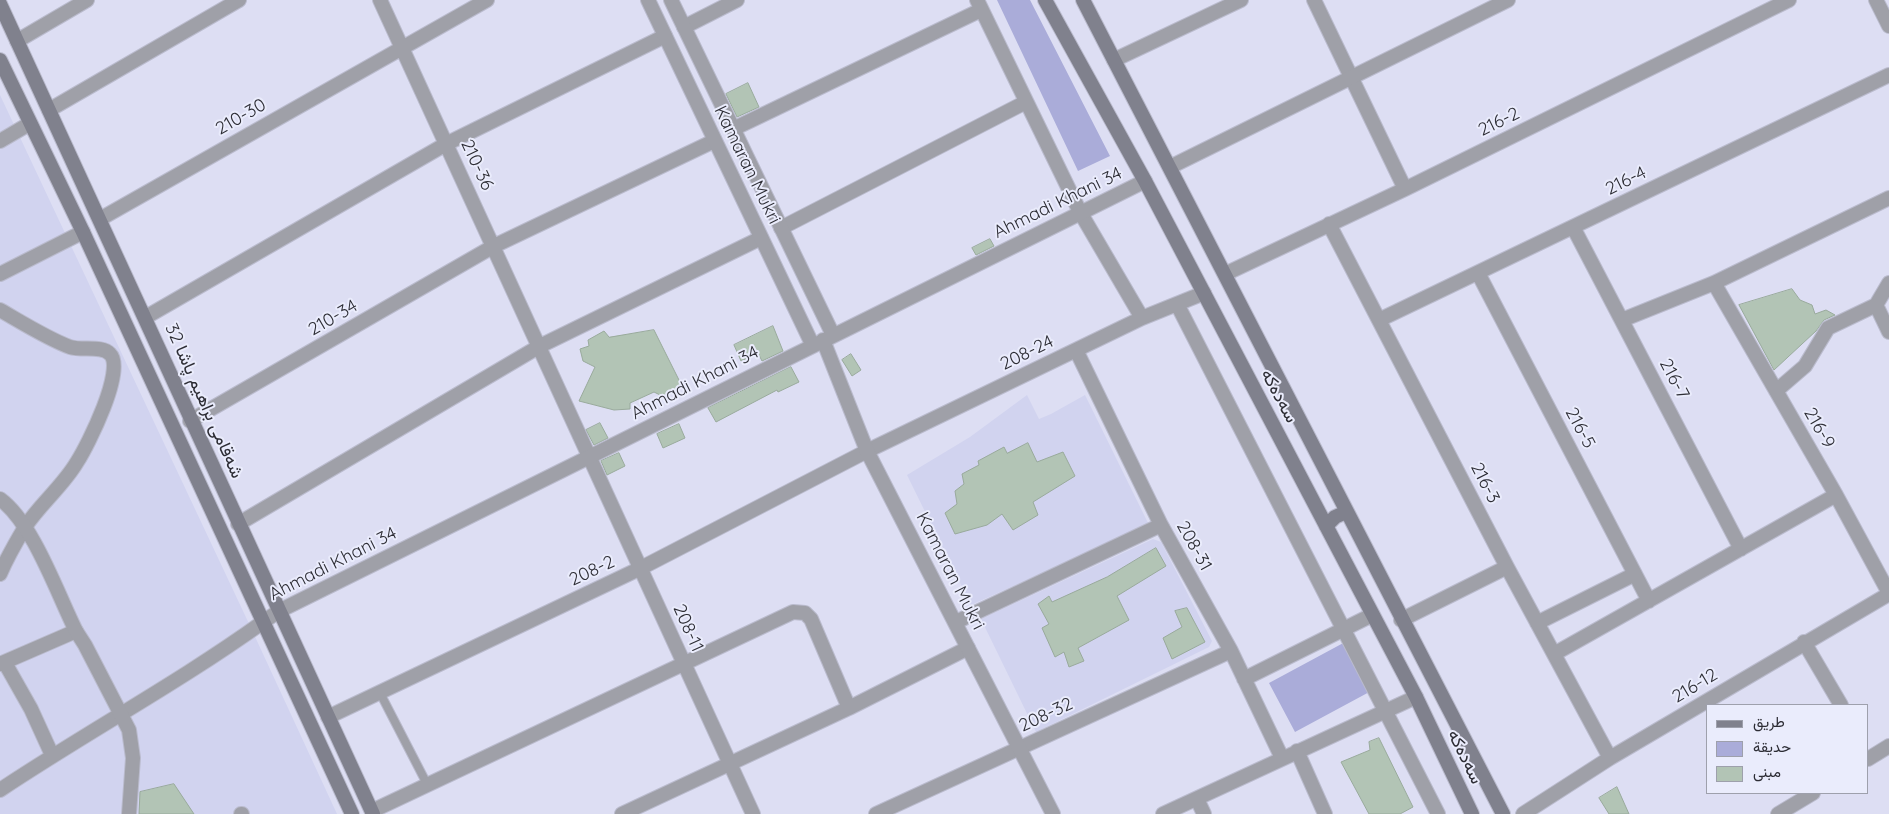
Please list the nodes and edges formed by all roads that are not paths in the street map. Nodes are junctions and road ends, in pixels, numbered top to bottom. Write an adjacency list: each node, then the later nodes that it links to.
1 (87, 0): 20 (street)
2 (240, 0): 29 (street)
3 (380, 0): 21 (street, 210-36)
4 (487, 0): 21 (street, 210-30)
5 (648, 0): 19 (street, Kamaran Mukri)
6 (671, 0): 17 (street, Kamaran Mukri)
7 (737, 0): 17 (street)
8 (1045, 0): 36 (main road, سەدەکە)
9 (1083, 0): 23 (main road, سەدەکە)
10 (1241, 0): 23 (street)
11 (1314, 0): 26 (street)
12 (1508, 0): 26 (street)
13 (1789, 0): 37 (street, 216-2)
14 (1876, 0): 18 (street)
15 (0, 4): 20 (main road, شەقامی براهیم پاشا 32)
16 (979, 5): 28 (street); 31 (street)
17 (684, 26): 24 (street, Kamaran Mukri)
18 (1889, 26)
19 (665, 36): 27 (street, Kamaran Mukri); 34 (street)
20 (17, 41): 29 (main road, شەقامی براهیم پاشا 32)
21 (402, 47): 34 (street, 210-36); 40 (street, 210-30)
22 (0, 60): 30 (main road)
23 (1114, 60): 35 (main road, سەدەکە)
24 (704, 68): 27 (street); 31 (street, Kamaran Mukri)
25 (1889, 75): 42 (street, 216-4)
26 (1351, 77): 35 (street); 37 (street)
27 (685, 78): 32 (street, Kamaran Mukri)
28 (1026, 102): 39 (street); 43 (street)
29 (49, 110): 40 (main road, شەقامی براهیم پاشا 32)
30 (29, 124): 33 (street); 44 (main road)
31 (733, 129): 43 (street, Kamaran Mukri)
32 (714, 140): 45 (street, Kamaran Mukri); 46 (street, 210-34)
33 (0, 141)
34 (446, 144): 46 (street, 210-36); 56 (street)
35 (1170, 167): 49 (main road, سەدەکە)
36 (1145, 181): 39 (street, Ahmadi Khani 34); 52 (main road, سەدەکە)
37 (1405, 189): 41 (street, 216-2)
38 (1889, 198): 51 (street)
39 (1080, 212): 57 (street); 61 (street, Ahmadi Khani 34)
40 (100, 219): 56 (main road, شەقامی براهیم پاشا 32)
41 (1329, 224): 49 (street, 216-2); 58 (street, 216-3)
42 (1573, 227): 47 (street, 216-4); 59 (street, 216-7)
43 (781, 228): 61 (street, Kamaran Mukri)
44 (83, 232): 48 (street); 87 (main road)
45 (761, 238): 61 (street, Kamaran Mukri); 62 (street)
46 (494, 246): 62 (street, 210-36); 65 (street, 210-34)
47 (1478, 273): 58 (street, 216-4); 81 (street, 216-5)
48 (0, 274)
49 (1225, 274): 68 (main road, سەدەکە)
50 (1889, 282): 54 (street)
51 (1714, 283): 59 (street); 64 (street, 216-9)
52 (1204, 293): 53 (street, 208-24); 69 (main road, سەدەکە)
53 (1177, 304): 57 (street, 208-24); 90 (street)
54 (1876, 305): 60 (street); 64 (street)
55 (0, 310): 75 (street)
56 (146, 317): 65 (main road, شەقامی براهیم پاشا 32)
57 (1142, 318): 63 (street, 208-24)
58 (1379, 320): 78 (street, 216-3)
59 (1622, 320): 77 (street, 216-7)
60 (1889, 332)
61 (823, 340): 66 (street, Kamaran Mukri); 67 (street, Ahmadi Khani 34)
62 (540, 346): 67 (street, 210-36); 73 (street)
63 (1076, 350): 66 (street, 208-24); 74 (street, 208-31)
64 (1776, 391): 70 (street, 216-9)
65 (190, 421): 73 (main road, شەقامی براهیم پاشا 32)
66 (867, 451): 79 (street, 208-2); 88 (street, Kamaran Mukri)
67 (590, 457): 79 (street, 208-11); 84 (street, Ahmadi Khani 34)
68 (1329, 479): 69 (main road); 72 (main road, سەدەکە)
69 (1307, 490): 76 (main road, سەدەکە)
70 (1836, 495): 77 (street); 82 (street, 216-9)
71 (0, 499): 75 (street)
72 (1346, 512): 76 (main road); 86 (main road, سەدەکە)
73 (238, 524): 84 (main road, شەقامی براهیم پاشا 32)
74 (1161, 525): 88 (street); 94 (street, 208-31)
75 (26, 526): 80 (street); 91 (street)
76 (1326, 526): 85 (main road, سەدەکە)
77 (1741, 549): 83 (street)
78 (1507, 567): 86 (street); 89 (street, 216-3)
79 (641, 568): 96 (street, 208-11); 99 (street, 208-2)
80 (0, 574)
81 (1635, 574): 83 (street, 216-5); 89 (street)
82 (1889, 594): 92 (street, 216-12)
83 (1649, 601): 95 (street)
84 (279, 612): 87 (street, Ahmadi Khani 34); 105 (main road, شەقامی براهیم پاشا 32)
85 (1372, 614): 90 (street); 100 (main road, سەدەکە)
86 (1401, 620): 130 (main road, سەدەکە)
87 (263, 622): 104 (street, Ahmadi Khani 34); 120 (main road)
88 (956, 622): 93 (street, Kamaran Mukri)
89 (1537, 623): 95 (street, 216-3)
90 (1344, 629): 98 (street); 103 (street)
91 (76, 631): 97 (street); 104 (street)
92 (1804, 642): 101 (street); 112 (street, 216-12)
93 (968, 648): 102 (street); 107 (street, Kamaran Mukri)
94 (1231, 651): 98 (street, 208-31); 107 (street, 208-32)
95 (1554, 654): 112 (street, 216-3)
96 (683, 663): 102 (street); 113 (street, 208-11); 114 (street)
97 (3, 664): 109 (street)
98 (1244, 679): 111 (street, 208-31)
99 (379, 691): 105 (street, 208-2); 114 (lane)
100 (1416, 697): 103 (street); 129 (main road, سەدەکە)
101 (1840, 704)
102 (849, 708): 113 (street)
103 (1386, 711): 108 (street); 128 (street)
104 (120, 715): 109 (street, Ahmadi Khani 34); 119 (street)
105 (328, 717): 118 (main road, شەقامی براهیم پاشا 32)
106 (1889, 746): 110 (street)
107 (1020, 748): 123 (street, 208-32); 124 (street, Kamaran Mukri)
108 (1296, 751): 111 (street); 127 (street)
109 (52, 755): 115 (street, Ahmadi Khani 34)
110 (1869, 756)
111 (1282, 758): 117 (street)
112 (1610, 758): 131 (street, 216-12)
113 (729, 764): 121 (street); 122 (street, 208-11)
114 (428, 784): 118 (street)
115 (0, 790)
116 (1811, 794): 132 (street)
117 (1197, 799): 125 (street); 126 (street)
118 (372, 813)
119 (128, 814)
120 (352, 814)
121 (622, 814)
122 (753, 814)
123 (876, 814)
124 (1053, 814)
125 (1163, 814)
126 (1204, 814)
127 (1325, 814)
128 (1438, 814)
129 (1472, 814)
130 (1503, 814)
131 (1523, 814)
132 (1778, 814)

